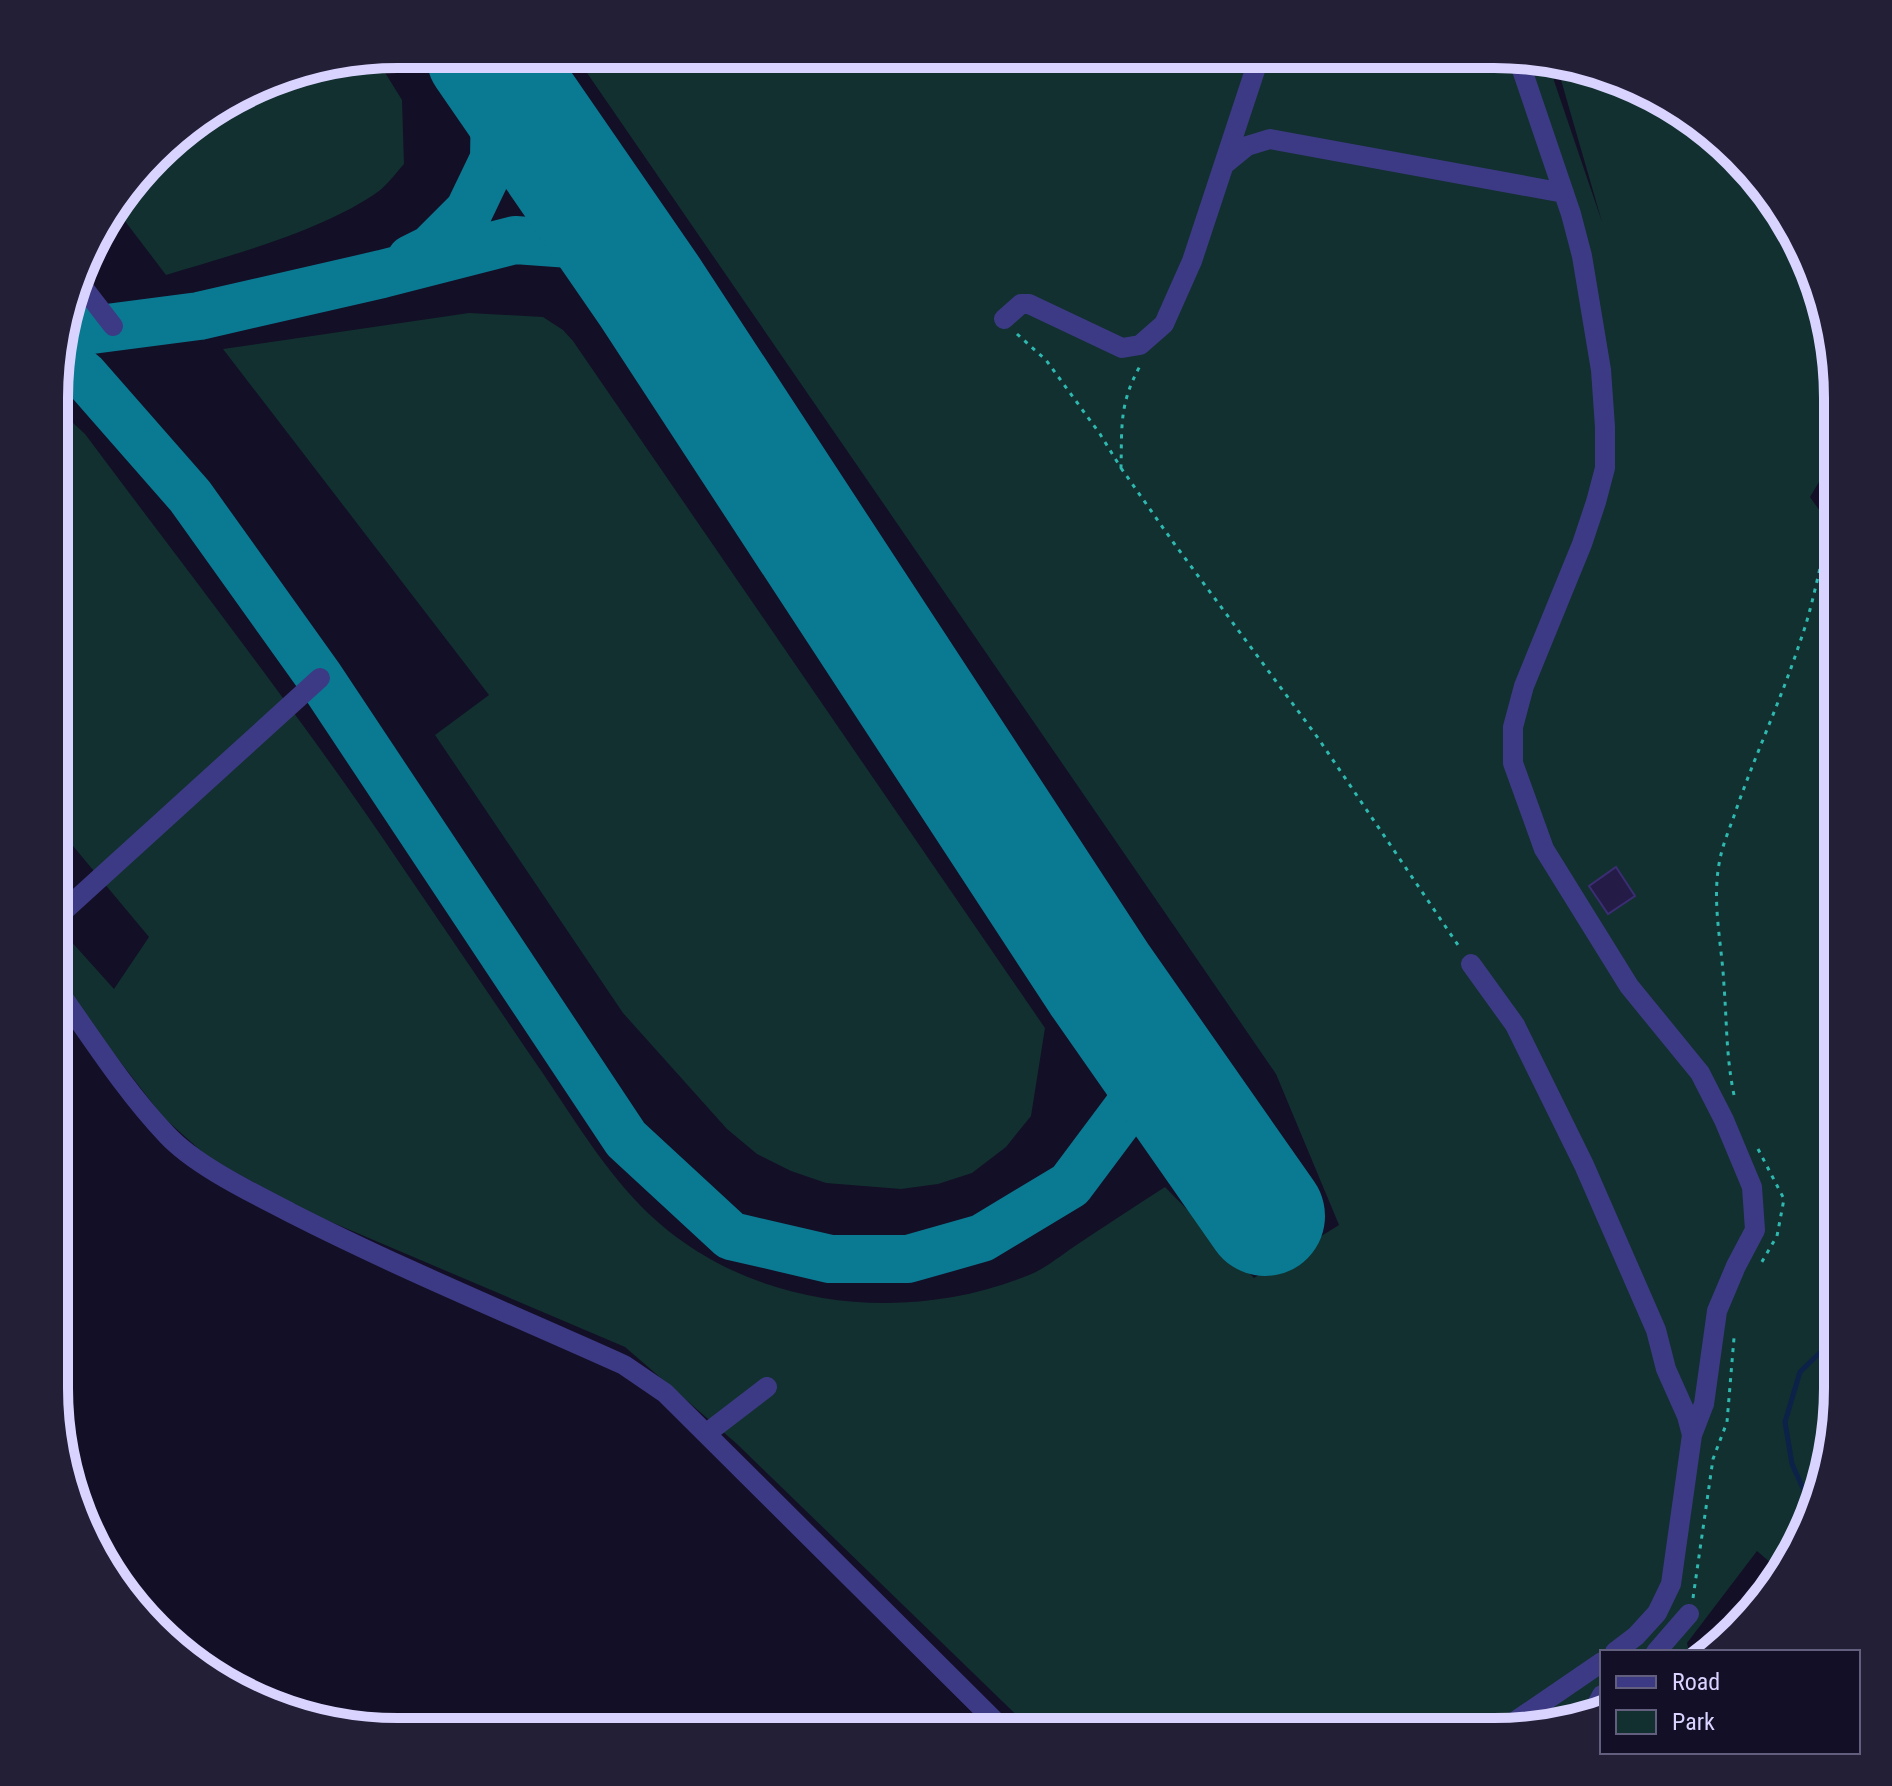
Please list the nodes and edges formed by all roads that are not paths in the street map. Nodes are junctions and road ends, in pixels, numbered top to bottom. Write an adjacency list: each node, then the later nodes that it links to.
1 (1256, 68): 3 (street)
2 (1522, 70): 4 (street)
3 (1225, 164): 4 (street); 6 (street)
4 (1564, 193): 14 (street)
5 (86, 291): 7 (street)
6 (1004, 319)
7 (113, 326)
8 (320, 678): 9 (street)
9 (68, 907)
10 (1471, 964): 14 (street)
11 (68, 1004): 13 (street)
12 (767, 1387): 13 (street)
13 (707, 1433): 20 (street)
14 (1692, 1435): 16 (street)
15 (1689, 1614): 17 (street)
16 (1618, 1650)
17 (1658, 1650)
18 (1600, 1663): 19 (street)
19 (1522, 1716)
20 (992, 1718)

